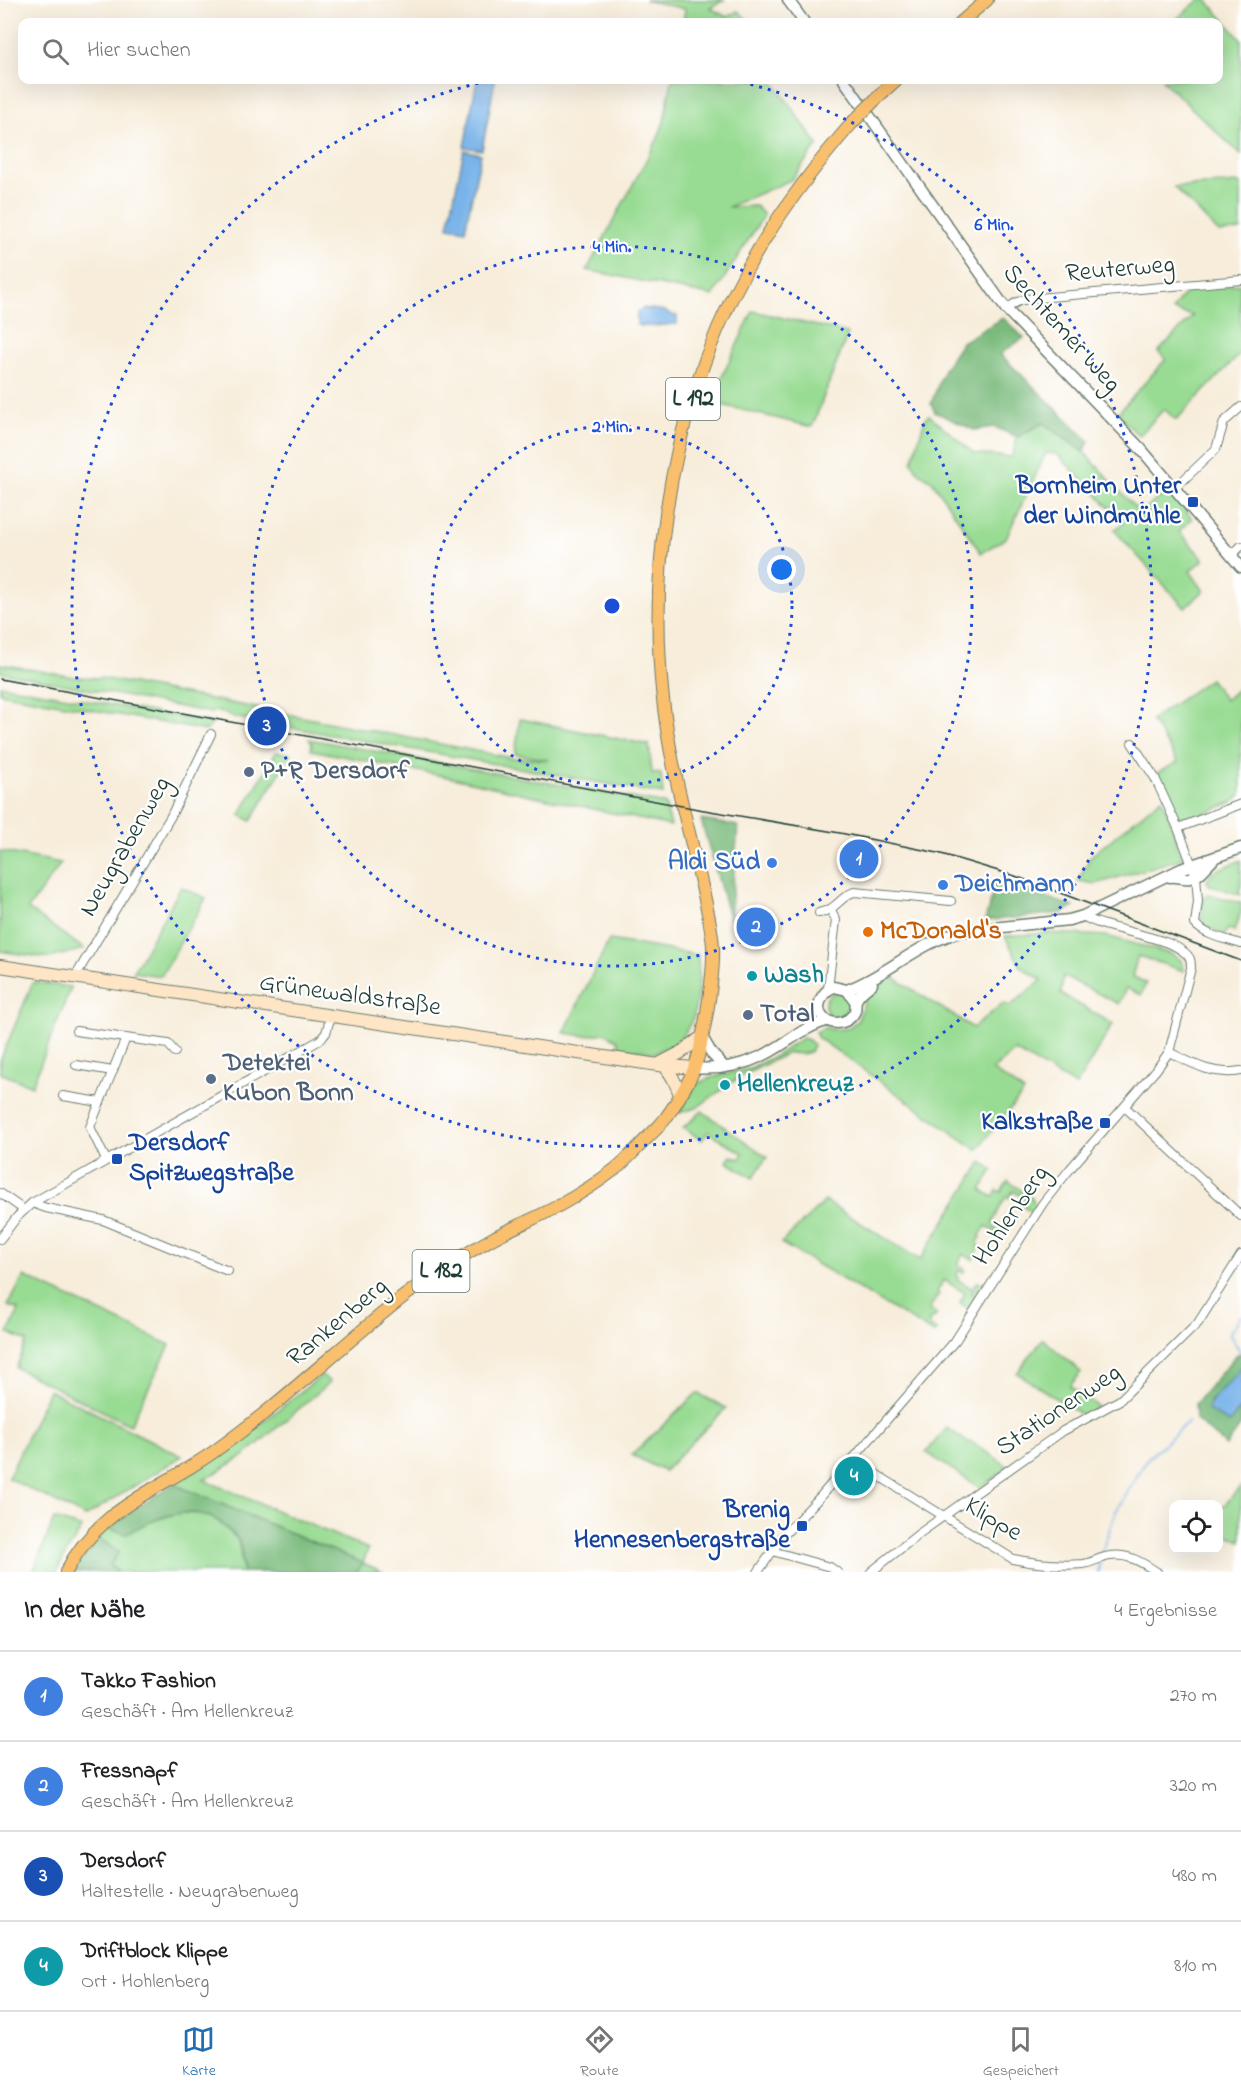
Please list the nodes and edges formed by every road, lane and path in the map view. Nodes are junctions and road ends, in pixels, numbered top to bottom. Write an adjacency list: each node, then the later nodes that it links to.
1 (788, 0): 3 (street)
2 (987, 0): 4 (main road)
3 (801, 18)
4 (966, 18)
5 (847, 84): 8 (street, Sechtemer Weg)
6 (892, 84): 39 (main road, L 192, bridge)
7 (1241, 280): 8 (street, Reuterweg)
8 (1005, 309): 10 (street, Sechtemer Weg)
9 (1241, 407): 10 (street)
10 (1174, 489): 12 (street, Sechtemer Weg)
11 (1241, 546): 12 (street)
12 (1231, 556): 13 (street, Sechtemer Weg)
13 (1241, 567)
14 (211, 734): 30 (street, Neugrabenweg)
15 (1132, 743): 17 (street)
16 (1241, 804): 17 (street)
17 (1178, 828): 20 (street)
18 (1241, 848): 19 (street)
19 (1216, 858): 20 (street); 21 (street)
20 (1191, 865): 21 (street); 22 (street)
21 (1196, 876): 22 (street); 27 (street)
22 (1164, 878): 26 (street)
23 (951, 901): 24 (street)
24 (831, 910): 25 (street); 31 (street)
25 (819, 913)
26 (1083, 916): 29 (street); 41 (street, Hohlenberg)
27 (1241, 944)
28 (0, 966): 30 (main road, Grünewaldstraße)
29 (886, 970): 31 (street); 32 (street)
30 (75, 977): 34 (main road, Grünewaldstraße)
31 (838, 988): 32 (street); 33 (street)
32 (855, 1001): 35 (street)
33 (819, 1011): 35 (street); 37 (street)
34 (331, 1016): 43 (main road, Grünewaldstraße); 52 (street)
35 (827, 1021): 37 (street)
36 (76, 1031): 38 (street)
37 (802, 1031): 44 (street)
38 (126, 1038): 40 (street); 46 (street)
39 (702, 1038): 43 (main road); 44 (street); 45 (main road, L 192)
40 (175, 1052)
41 (1169, 1052): 47 (street); 51 (street, Hohlenberg)
42 (76, 1065): 46 (street)
43 (661, 1065): 45 (main road, Grünewaldstraße); 48 (main road)
44 (724, 1067): 45 (street)
45 (694, 1068): 48 (main road, Rankenberg / L 182)
46 (113, 1071): 50 (street)
47 (1241, 1071)
48 (680, 1094): 63 (main road, Rankenberg / L 182)
49 (63, 1096): 50 (street)
50 (100, 1102): 52 (street)
51 (1125, 1107): 56 (street); 60 (street, Hohlenberg)
52 (106, 1160): 54 (street)
53 (0, 1193): 55 (street)
54 (32, 1203): 55 (street); 59 (street)
55 (24, 1210): 57 (street)
56 (1241, 1216)
57 (0, 1239)
58 (1241, 1255): 61 (street, Stationenweg)
59 (228, 1270)
60 (853, 1460): 61 (street, Klippe); 62 (street, Hohlenberg)
61 (945, 1516): 66 (street, Stationenweg); 67 (street, Klippe)
62 (772, 1551): 64 (street, Hohlenberg); 65 (street)
63 (66, 1572)
64 (758, 1572)
65 (837, 1572)
66 (872, 1572)
67 (1157, 1572)

